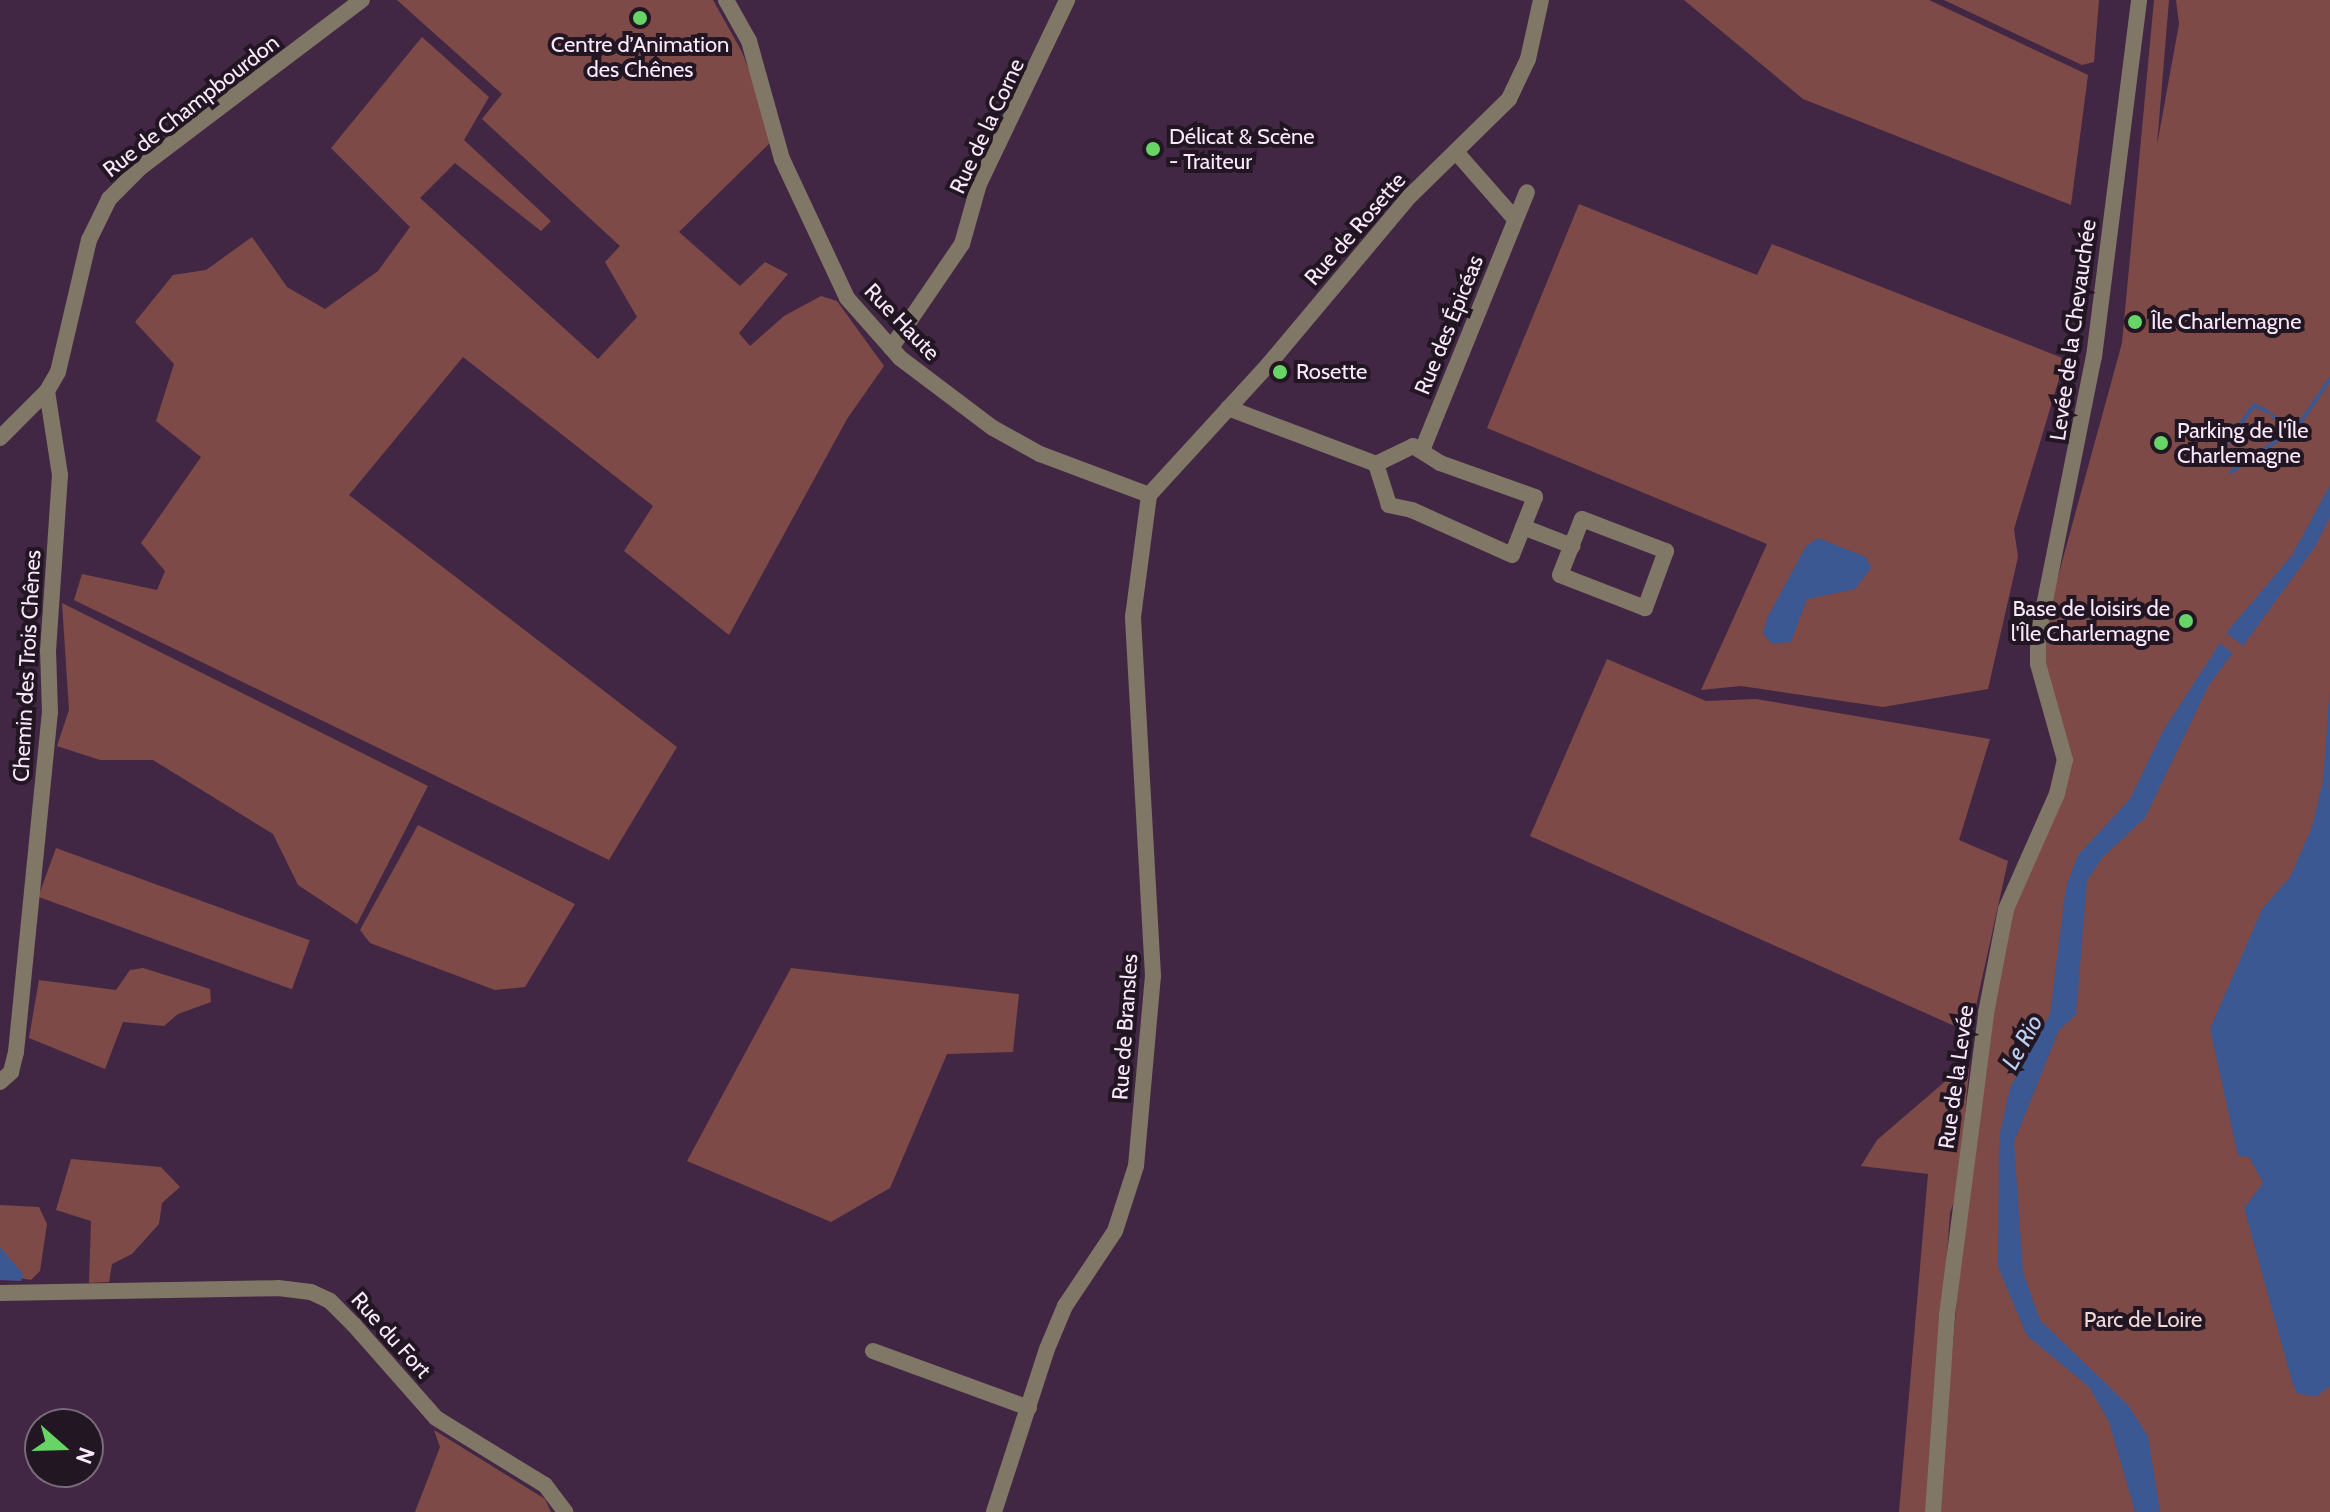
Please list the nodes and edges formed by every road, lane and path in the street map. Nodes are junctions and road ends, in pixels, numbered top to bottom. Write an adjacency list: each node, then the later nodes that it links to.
1 (362, 0): 10 (street, Rue de Champbourdon)
2 (726, 0): 9 (street, Rue Haute)
3 (1067, 0): 9 (street, Rue de la Corne)
4 (1541, 0): 6 (street, Rue de Rosette)
5 (2139, 0): 18 (street, Levée de la Chevauchée)
6 (1457, 153): 8 (street); 11 (street, Rue de Rosette)
7 (1527, 192): 8 (street, Rue des Épicéas)
8 (1515, 219): 13 (street, Rue des Épicéas)
9 (891, 348): 15 (street, Rue Haute)
10 (47, 391): 12 (street, Rue de Champbourdon); 19 (street, Chemin des Trois Chênes)
11 (1228, 408): 14 (street); 15 (street, Rue de Rosette)
12 (0, 438)
13 (1423, 448): 14 (street); 16 (street)
14 (1376, 464): 16 (street)
15 (1149, 495): 22 (street, Rue de Bransles)
16 (1523, 527): 17 (street)
17 (1572, 546): 17 (street)
18 (2038, 664): 25 (street, Rue de la Levée)
19 (0, 1082)
20 (0, 1293): 23 (street, Rue du Fort)
21 (873, 1351): 22 (street)
22 (1029, 1408): 24 (street, Rue de Bransles)
23 (565, 1512)
24 (994, 1512)
25 (1933, 1512)

